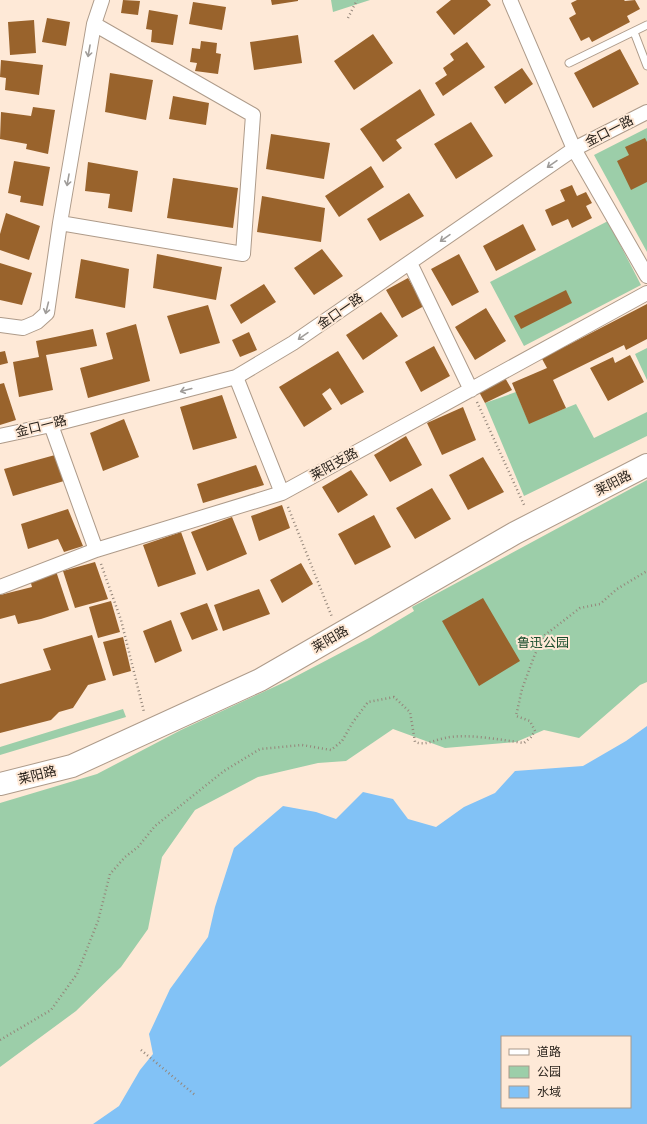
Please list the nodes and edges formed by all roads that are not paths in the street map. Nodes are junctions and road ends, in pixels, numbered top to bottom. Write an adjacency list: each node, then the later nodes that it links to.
1 (102, 0): 3 (street)
2 (510, 0): 9 (street)
3 (94, 24): 10 (street, one-way to 10); 10 (street)
4 (647, 25): 5 (lane)
5 (634, 32): 6 (lane); 7 (lane)
6 (569, 63)
7 (647, 66)
8 (647, 112): 9 (street, 金口一路)
9 (574, 149): 11 (street, 金口一路, one-way to 11); 12 (street)
10 (60, 223): 14 (street, one-way to 14)
11 (410, 263): 15 (street, 金口一路, one-way to 15); 16 (street)
12 (647, 276)
13 (647, 293): 16 (street, 莱阳支路)
14 (0, 325)
15 (236, 377): 17 (street, 金口一路, one-way to 17); 21 (street)
16 (471, 390): 21 (street, 莱阳支路)
17 (51, 424): 18 (street, 金口一路); 22 (street)
18 (0, 436)
19 (647, 460): 24 (lane, 莱阳路)
20 (647, 465): 24 (main road, 莱阳路)
21 (282, 493): 22 (street, 莱阳支路)
22 (96, 550): 23 (street, 莱阳支路)
23 (0, 587)
24 (341, 629): 27 (main road, 莱阳路)
25 (241, 680): 26 (lane, 莱阳路)
26 (0, 778)
27 (0, 784)

